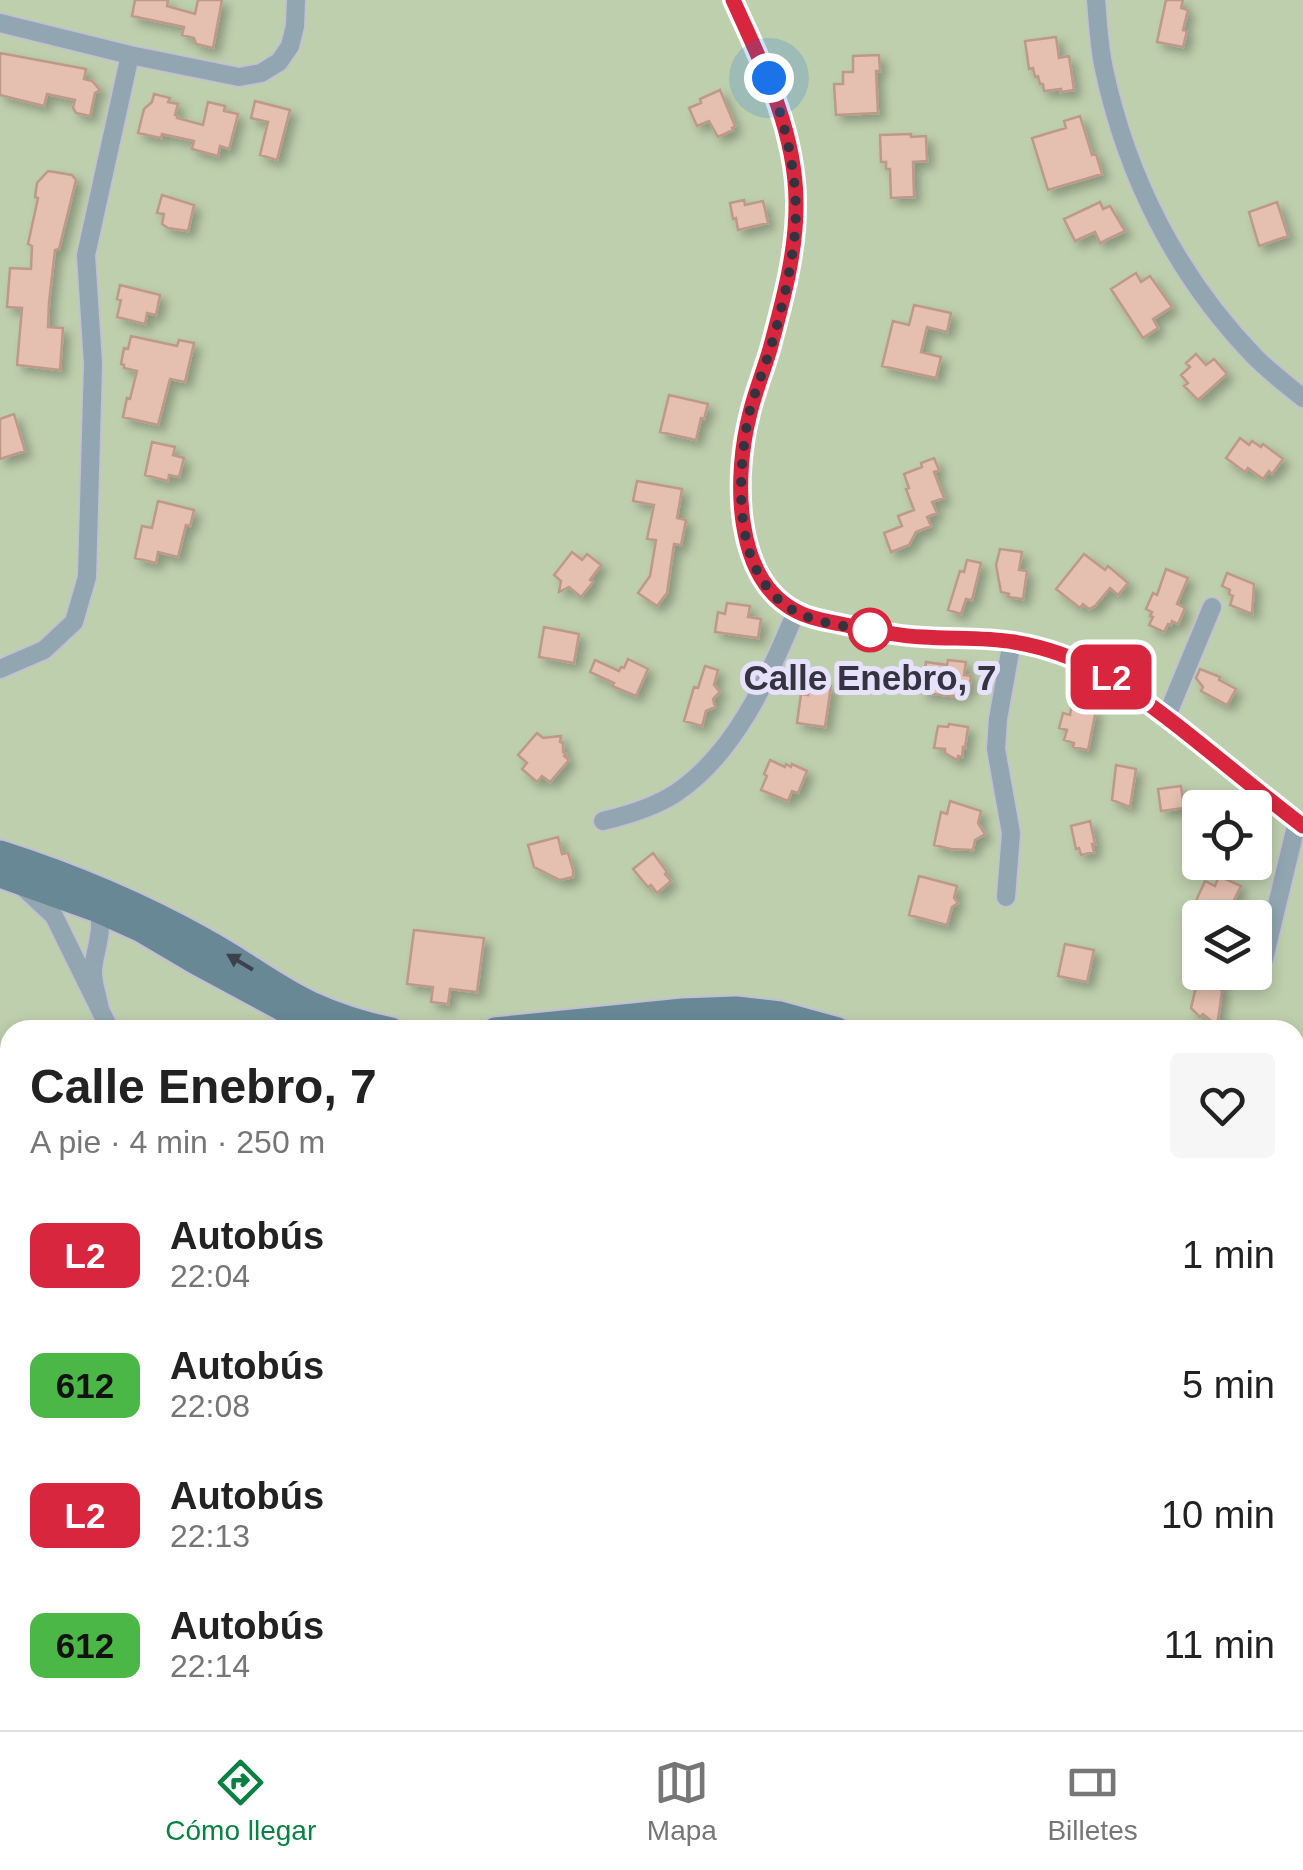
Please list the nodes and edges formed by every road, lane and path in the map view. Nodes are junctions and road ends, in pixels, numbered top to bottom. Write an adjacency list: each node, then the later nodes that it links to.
1 (296, 0): 5 (street)
2 (733, 0): 8 (street)
3 (1096, 0): 6 (street)
4 (0, 24): 5 (street)
5 (130, 55): 10 (street)
6 (1303, 398)
7 (1212, 608): 11 (street)
8 (796, 612): 9 (street); 12 (street)
9 (1012, 642): 11 (street); 16 (street)
10 (0, 669)
11 (1166, 718): 13 (street)
12 (604, 821)
13 (1300, 824): 19 (street)
14 (0, 855): 18 (street); 23 (main road, one-way to 14)
15 (8, 878): 17 (street); 18 (main road)
16 (1006, 897)
17 (54, 916): 18 (street); 20 (street)
18 (98, 929): 20 (street); 22 (main road)
19 (1272, 929)
20 (100, 1010): 21 (street)
21 (105, 1020)
22 (307, 1020)
23 (349, 1020)
24 (594, 1020): 25 (main road)
25 (802, 1020)

